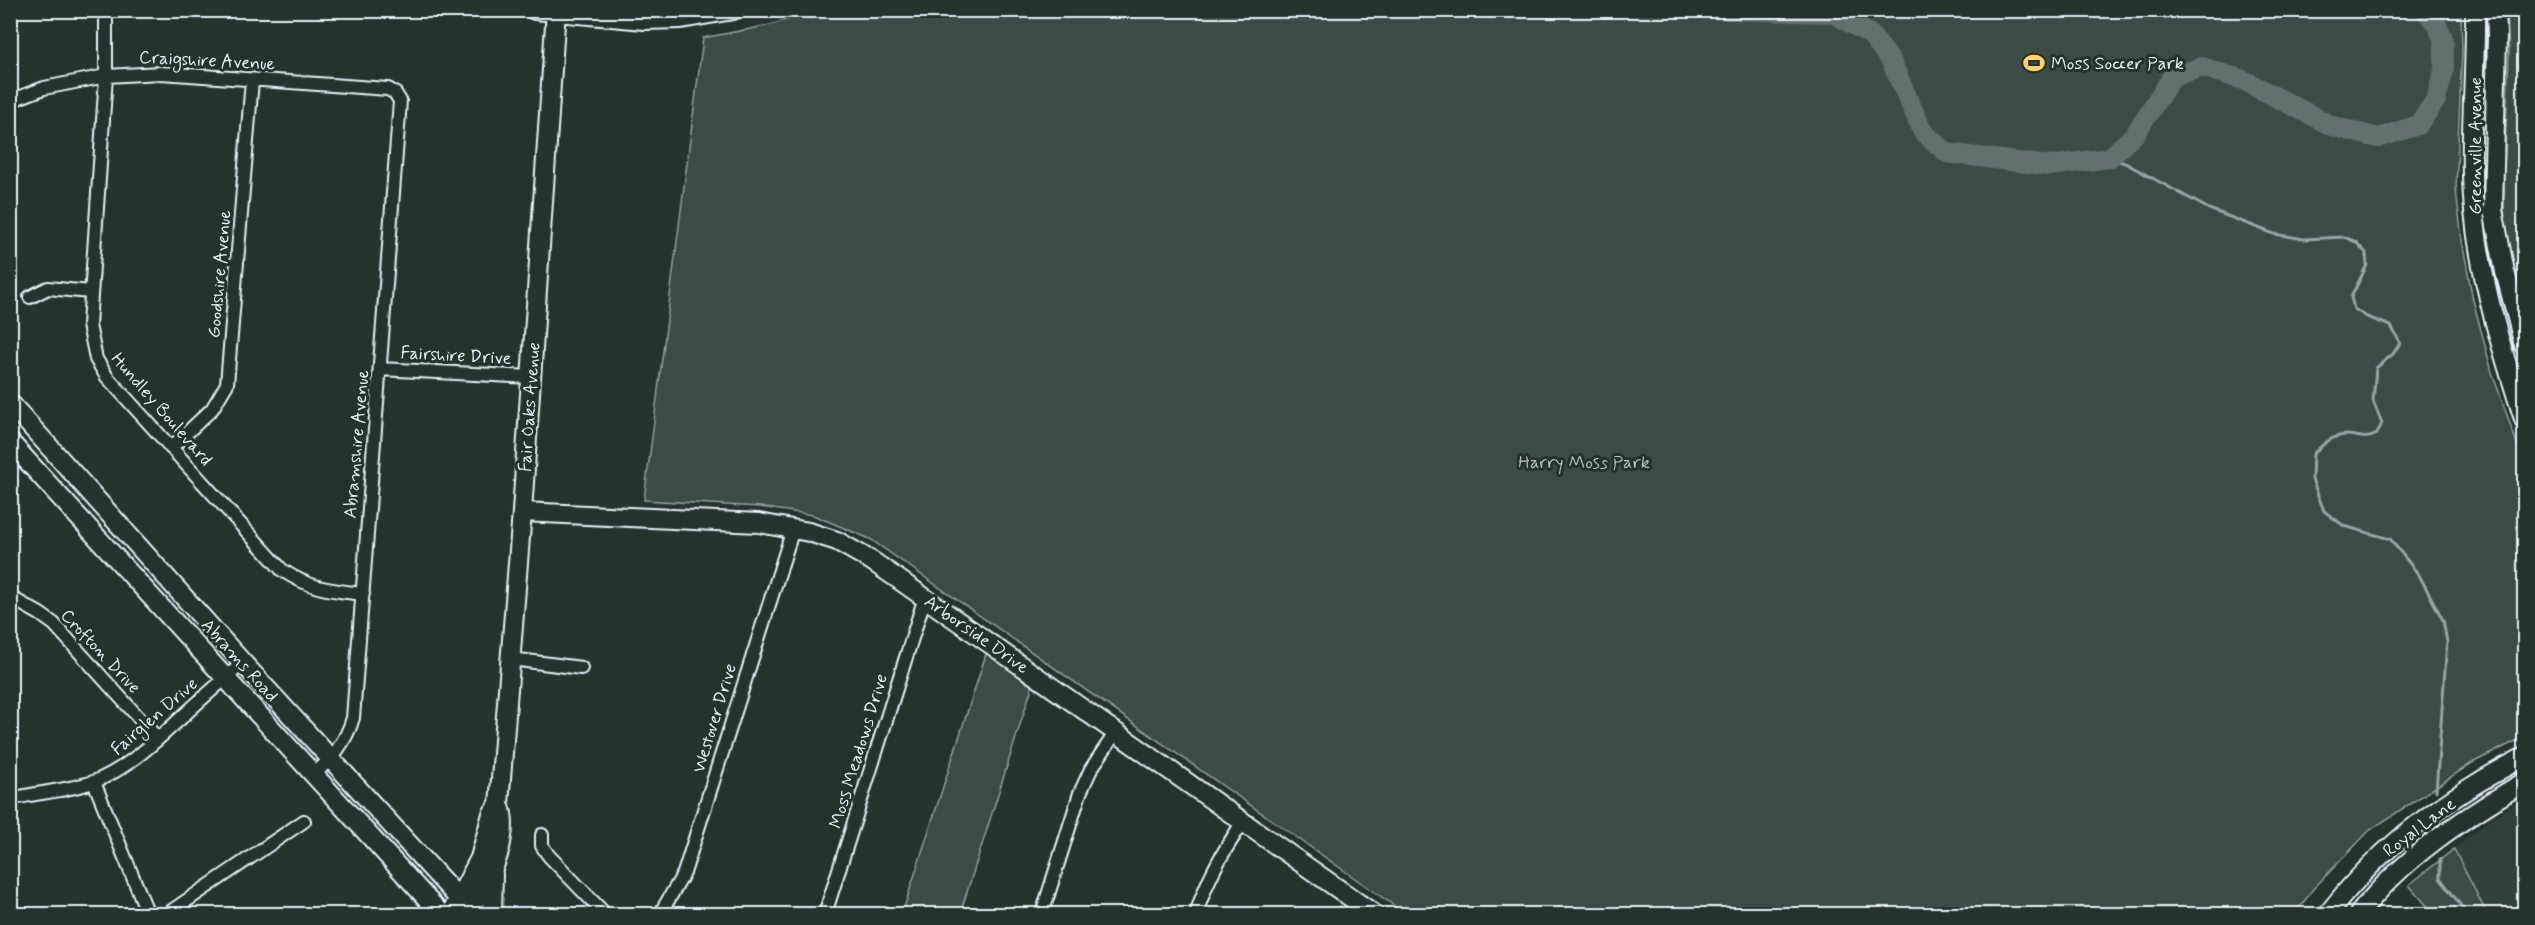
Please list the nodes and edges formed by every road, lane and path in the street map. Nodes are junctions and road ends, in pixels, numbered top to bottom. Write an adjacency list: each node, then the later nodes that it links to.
1 (106, 10): 7 (street, Hundley Boulevard)
2 (535, 10): 6 (main road)
3 (733, 10): 6 (main road)
4 (2475, 10): 17 (main road, Greenville Avenue)
5 (2496, 10): 13 (main road, Greenville Avenue)
6 (556, 11): 15 (main road, Fair Oaks Avenue)
7 (106, 76): 8 (street, Craigshire Avenue); 9 (street, Craigshire Avenue); 11 (street, Hundley Boulevard)
8 (252, 80): 10 (street, Craigshire Avenue); 19 (street, Goodshire Avenue)
9 (10, 100)
10 (400, 101): 14 (street, Abramshire Avenue)
11 (90, 292): 12 (street); 19 (street, Hundley Boulevard)
12 (30, 297)
13 (2524, 345)
14 (380, 369): 15 (street, Fairshire Drive); 22 (street, Abramshire Avenue)
15 (530, 377): 20 (main road, Fair Oaks Avenue)
16 (10, 403): 26 (main road, Abrams Road)
17 (2524, 419)
18 (10, 442): 28 (main road, Abrams Road)
19 (171, 448): 22 (street, Hundley Boulevard)
20 (522, 512): 21 (main road, Arborside Drive); 25 (main road, Fair Oaks Avenue)
21 (793, 528): 24 (main road, Arborside Drive); 50 (street, Westover Drive)
22 (363, 594): 32 (street, Abramshire Avenue)
23 (10, 597): 30 (street, Crofton Drive)
24 (925, 597): 29 (main road, Arborside Drive); 51 (street, Moss Meadows Drive)
25 (511, 659): 27 (street); 37 (main road, Fair Oaks Avenue)
26 (243, 663): 28 (street, Fairglen Drive); 32 (main road, Abrams Road)
27 (581, 668)
28 (225, 678): 30 (street, Fairglen Drive); 33 (main road, Abrams Road)
29 (1116, 732): 40 (main road, Arborside Drive); 52 (street)
30 (158, 739): 34 (street, Fairglen Drive)
31 (2524, 757): 38 (main road, Royal Lane)
32 (331, 760): 33 (street, Abramshire Avenue); 44 (main road, Abrams Road)
33 (312, 775): 47 (main road, Abrams Road)
34 (94, 782): 36 (street, Fairglen Drive); 45 (street)
35 (2524, 782): 41 (main road, Royal Lane)
36 (10, 799)
37 (499, 804): 43 (main road, Fair Oaks Avenue); 44 (main road, Fair Oaks Avenue)
38 (2442, 807): 41 (main road); 55 (main road, Royal Lane)
39 (304, 821): 46 (street)
40 (1243, 822): 53 (street); 54 (main road, Arborside Drive)
41 (2455, 827): 56 (main road, Royal Lane)
42 (542, 835): 49 (street)
43 (493, 867): 44 (main road, Fair Oaks Avenue); 48 (main road)
44 (462, 910)
45 (148, 915)
46 (167, 915)
47 (441, 915)
48 (492, 915)
49 (605, 915)
50 (660, 915)
51 (825, 915)
52 (1042, 915)
53 (1196, 915)
54 (1374, 915)
55 (2328, 915)
56 (2359, 915)

